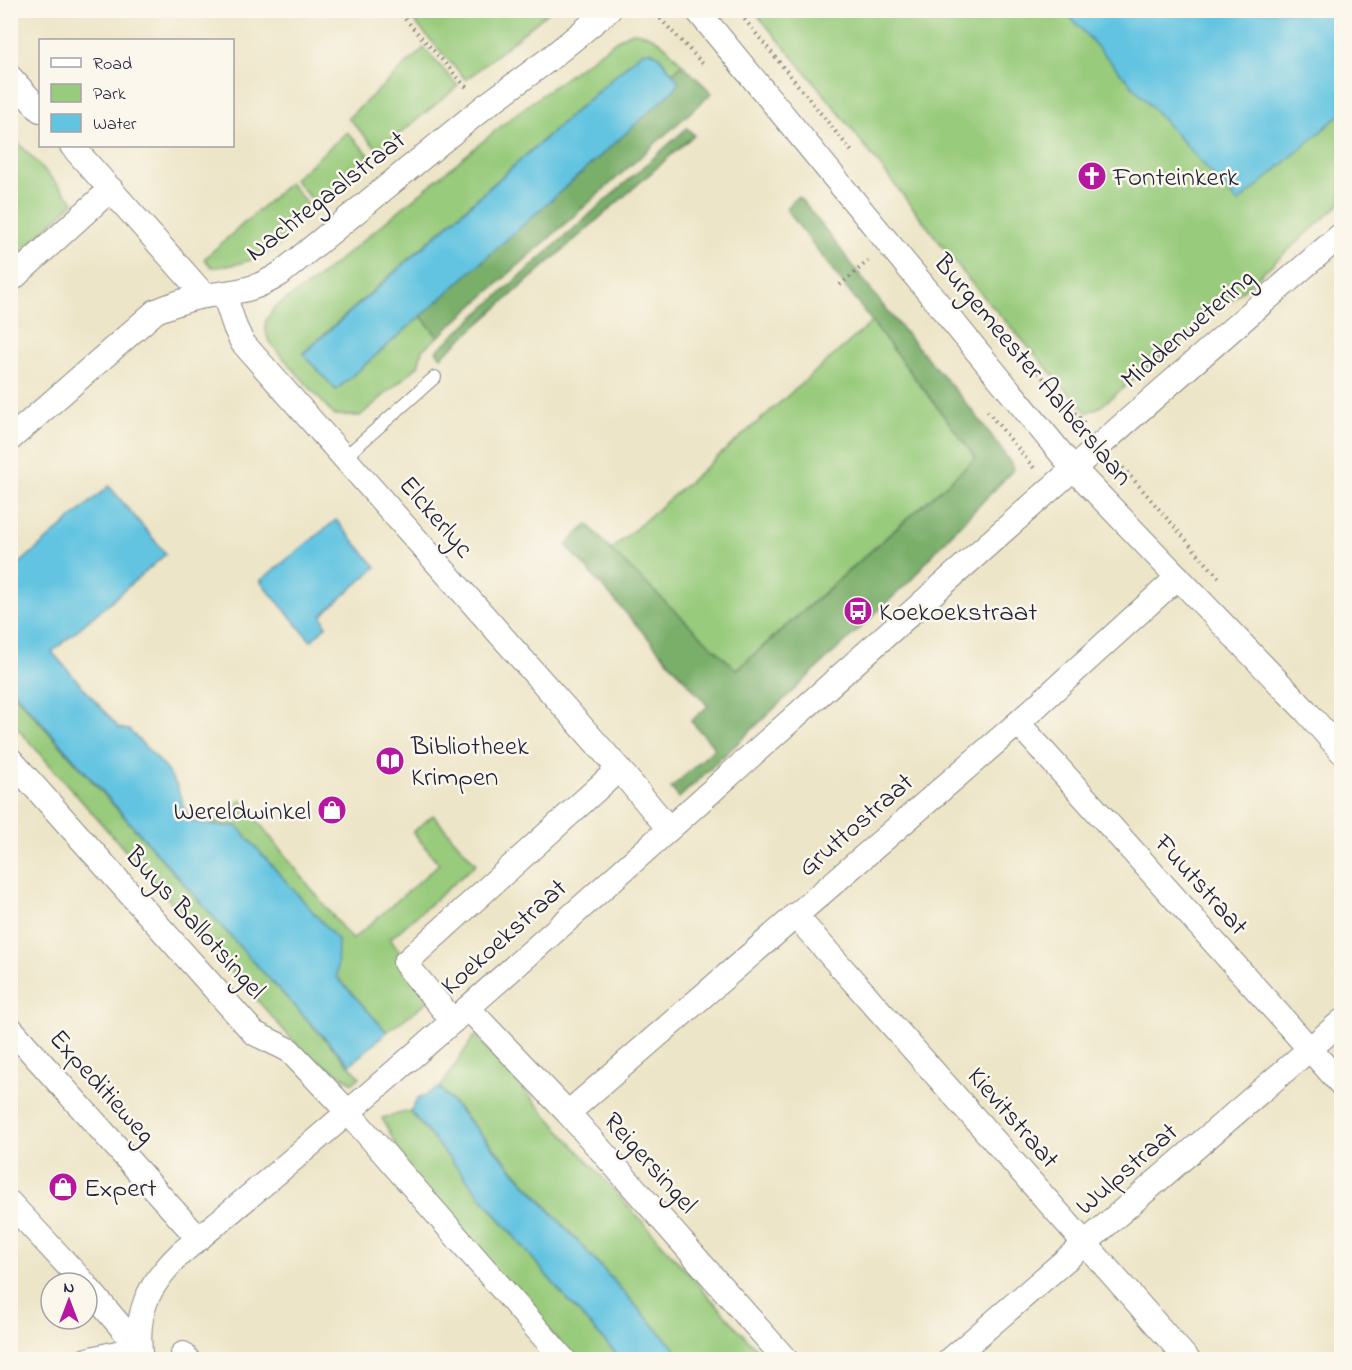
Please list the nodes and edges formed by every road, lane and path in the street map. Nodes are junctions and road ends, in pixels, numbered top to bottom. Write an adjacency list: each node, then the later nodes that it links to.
1 (398, 10): 6 (path)
2 (609, 10): 6 (street, Nachtegaalstraat)
3 (697, 10): 21 (street, Burgemeester Aalberslaan)
4 (737, 10): 9 (path)
5 (10, 76): 7 (street)
6 (484, 107): 15 (street, Nachtegaalstraat)
7 (39, 109)
8 (73, 147): 10 (street)
9 (857, 158)
10 (111, 189): 13 (street); 15 (street)
11 (1341, 234): 19 (street, Middenwetering)
12 (868, 261): 14 (path)
13 (10, 281)
14 (840, 285)
15 (214, 295): 18 (street, Nachtegaalstraat); 20 (street, Elckerlyc)
16 (985, 314): 19 (path)
17 (435, 377): 20 (lane)
18 (10, 439)
19 (1101, 443): 21 (street, Middenwetering)
20 (345, 457): 26 (street, Elckerlyc)
21 (1073, 468): 22 (street, Burgemeester Aalberslaan); 27 (street, Koekoekstraat)
22 (1178, 577): 23 (street, Gruttostraat); 24 (street, Burgemeester Aalberslaan)
23 (1018, 723): 28 (street, Gruttostraat); 32 (street, Fuutstraat)
24 (1341, 752)
25 (10, 759): 34 (street, Buys Ballotsingel)
26 (619, 769): 27 (street, Elckerlyc); 29 (street)
27 (669, 829): 29 (street, Koekoekstraat)
28 (795, 915): 35 (street, Gruttostraat); 38 (street, Kievitstraat)
29 (460, 1014): 34 (street, Koekoekstraat); 35 (street, Reigersingel)
30 (1341, 1021): 32 (street, Wulpstraat)
31 (10, 1028): 37 (street, Expeditieweg)
32 (1310, 1049): 33 (street, Fuutstraat); 38 (street, Wulpstraat)
33 (1341, 1084)
34 (348, 1112): 37 (street); 43 (street, Buys Ballotsingel)
35 (568, 1113): 44 (street, Reigersingel)
36 (10, 1203): 39 (street)
37 (199, 1239): 41 (street)
38 (1085, 1243): 45 (street, Wulpstraat); 46 (street, Kievitstraat)
39 (73, 1271)
40 (99, 1302): 41 (street)
41 (140, 1354): 42 (street)
42 (87, 1359)
43 (564, 1359)
44 (786, 1359)
45 (950, 1359)
46 (1188, 1359)

